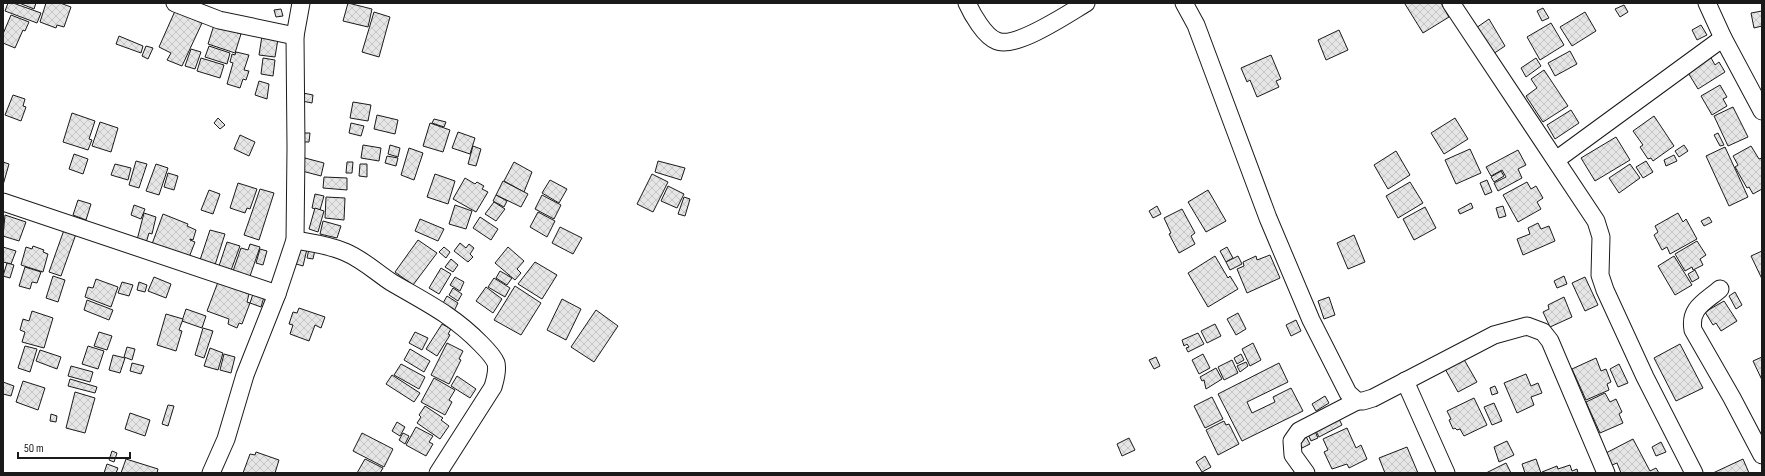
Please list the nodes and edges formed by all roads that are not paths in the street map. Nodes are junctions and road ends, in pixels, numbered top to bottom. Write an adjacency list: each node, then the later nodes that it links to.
1 (176, 3): 8 (street)
2 (301, 3): 8 (street)
3 (967, 3): 4 (street)
4 (1086, 3)
5 (1184, 3): 18 (street)
6 (1451, 3): 12 (street)
7 (1707, 3): 9 (street)
8 (295, 36): 14 (street)
9 (1723, 38): 10 (street); 12 (street)
10 (1756, 86): 11 (street)
11 (1762, 111)
12 (1556, 160): 25 (street)
13 (3, 202): 16 (street)
14 (295, 240): 16 (street); 21 (street)
15 (1720, 289): 19 (street)
16 (277, 294): 20 (street)
17 (1405, 381): 18 (street); 23 (street); 24 (street)
18 (1357, 400): 22 (street)
19 (1762, 455)
20 (211, 473)
21 (438, 473)
22 (1306, 473)
23 (1446, 473)
24 (1606, 473)
25 (1694, 473)

